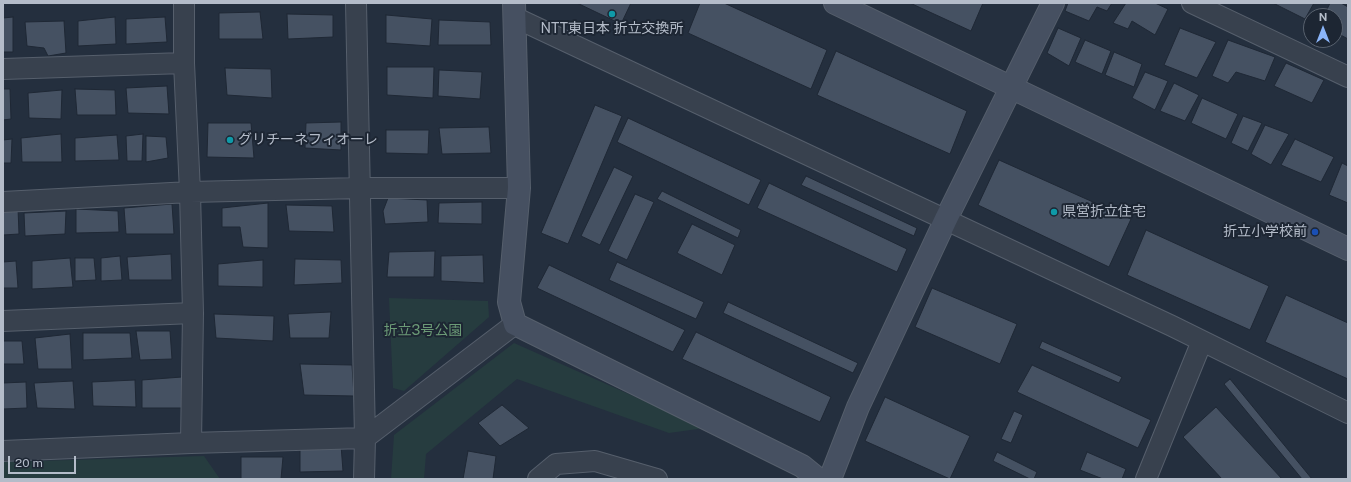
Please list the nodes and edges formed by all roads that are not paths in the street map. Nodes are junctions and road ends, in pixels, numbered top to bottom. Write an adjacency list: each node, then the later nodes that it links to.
1 (184, 3): 7 (street)
2 (356, 3): 11 (street)
3 (835, 3): 10 (street)
4 (1053, 3): 10 (street)
5 (1192, 3): 9 (street)
6 (514, 10): 12 (street); 15 (street)
7 (184, 63): 8 (street); 13 (street)
8 (3, 69)
9 (1348, 77)
10 (1012, 88): 15 (street); 16 (street)
11 (360, 188): 12 (street); 13 (street); 22 (street)
12 (519, 188): 19 (street)
13 (190, 192): 14 (street); 17 (street)
14 (3, 202)
15 (946, 219): 20 (street); 29 (street)
16 (1348, 249)
17 (193, 313): 18 (street); 23 (street)
18 (3, 321)
19 (515, 324): 22 (street); 28 (street)
20 (1202, 341): 21 (street); 30 (street)
21 (1348, 413)
22 (365, 438): 23 (street); 25 (street)
23 (191, 442): 24 (street)
24 (3, 450)
25 (364, 479)
26 (538, 479): 27 (street)
27 (657, 479)
28 (818, 479)
29 (830, 479)
30 (1146, 479)

